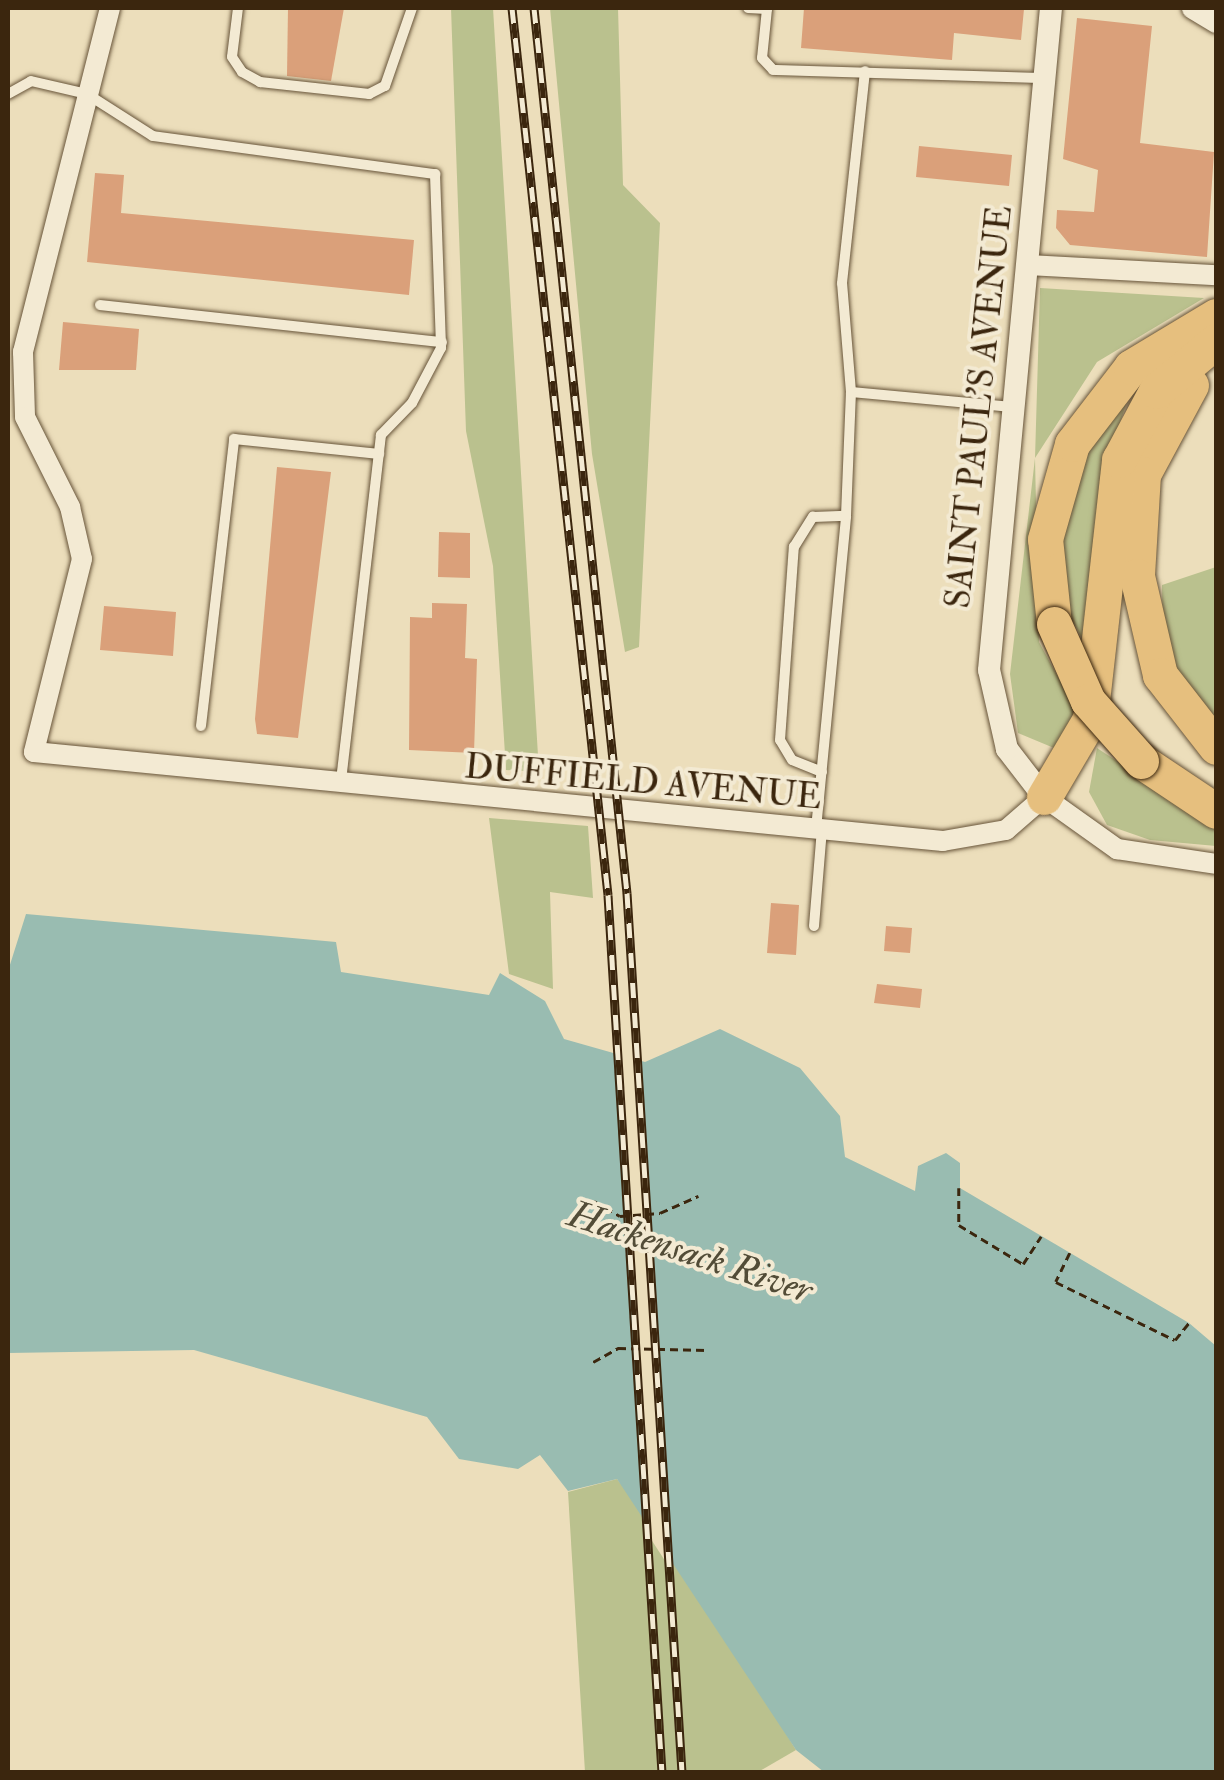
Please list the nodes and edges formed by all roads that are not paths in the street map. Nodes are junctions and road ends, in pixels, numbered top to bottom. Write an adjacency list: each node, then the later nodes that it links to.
1 (110, 8): 11 (street)
2 (238, 8): 3 (lane)
3 (412, 8)
4 (748, 8): 8 (lane)
5 (1051, 8): 9 (street, SAINT PAUL'S AVENUE)
6 (1193, 8): 7 (street)
7 (1216, 22)
8 (865, 72): 9 (lane); 19 (lane)
9 (1045, 78): 12 (street, SAINT PAUL'S AVENUE)
10 (8, 94): 11 (lane)
11 (87, 94): 17 (lane); 26 (street, DUFFIELD AVENUE)
12 (1029, 266): 13 (street); 20 (street, SAINT PAUL'S AVENUE)
13 (1216, 275)
14 (100, 305): 17 (lane)
15 (1216, 316): 28 (highway, bridge)
16 (1216, 341): 27 (highway)
17 (442, 342): 21 (lane)
18 (1216, 362): 24 (highway)
19 (851, 392): 20 (lane); 22 (lane)
20 (1014, 408): 27 (street, SAINT PAUL'S AVENUE)
21 (378, 454): 23 (lane); 26 (lane)
22 (846, 516): 25 (lane); 25 (lane)
23 (201, 726)
24 (1216, 747)
25 (822, 772): 29 (lane)
26 (341, 788): 29 (street, DUFFIELD AVENUE)
27 (1044, 798): 29 (street, DUFFIELD AVENUE); 30 (street)
28 (1216, 811)
29 (819, 829): 31 (lane)
30 (1216, 864)
31 (814, 926)

